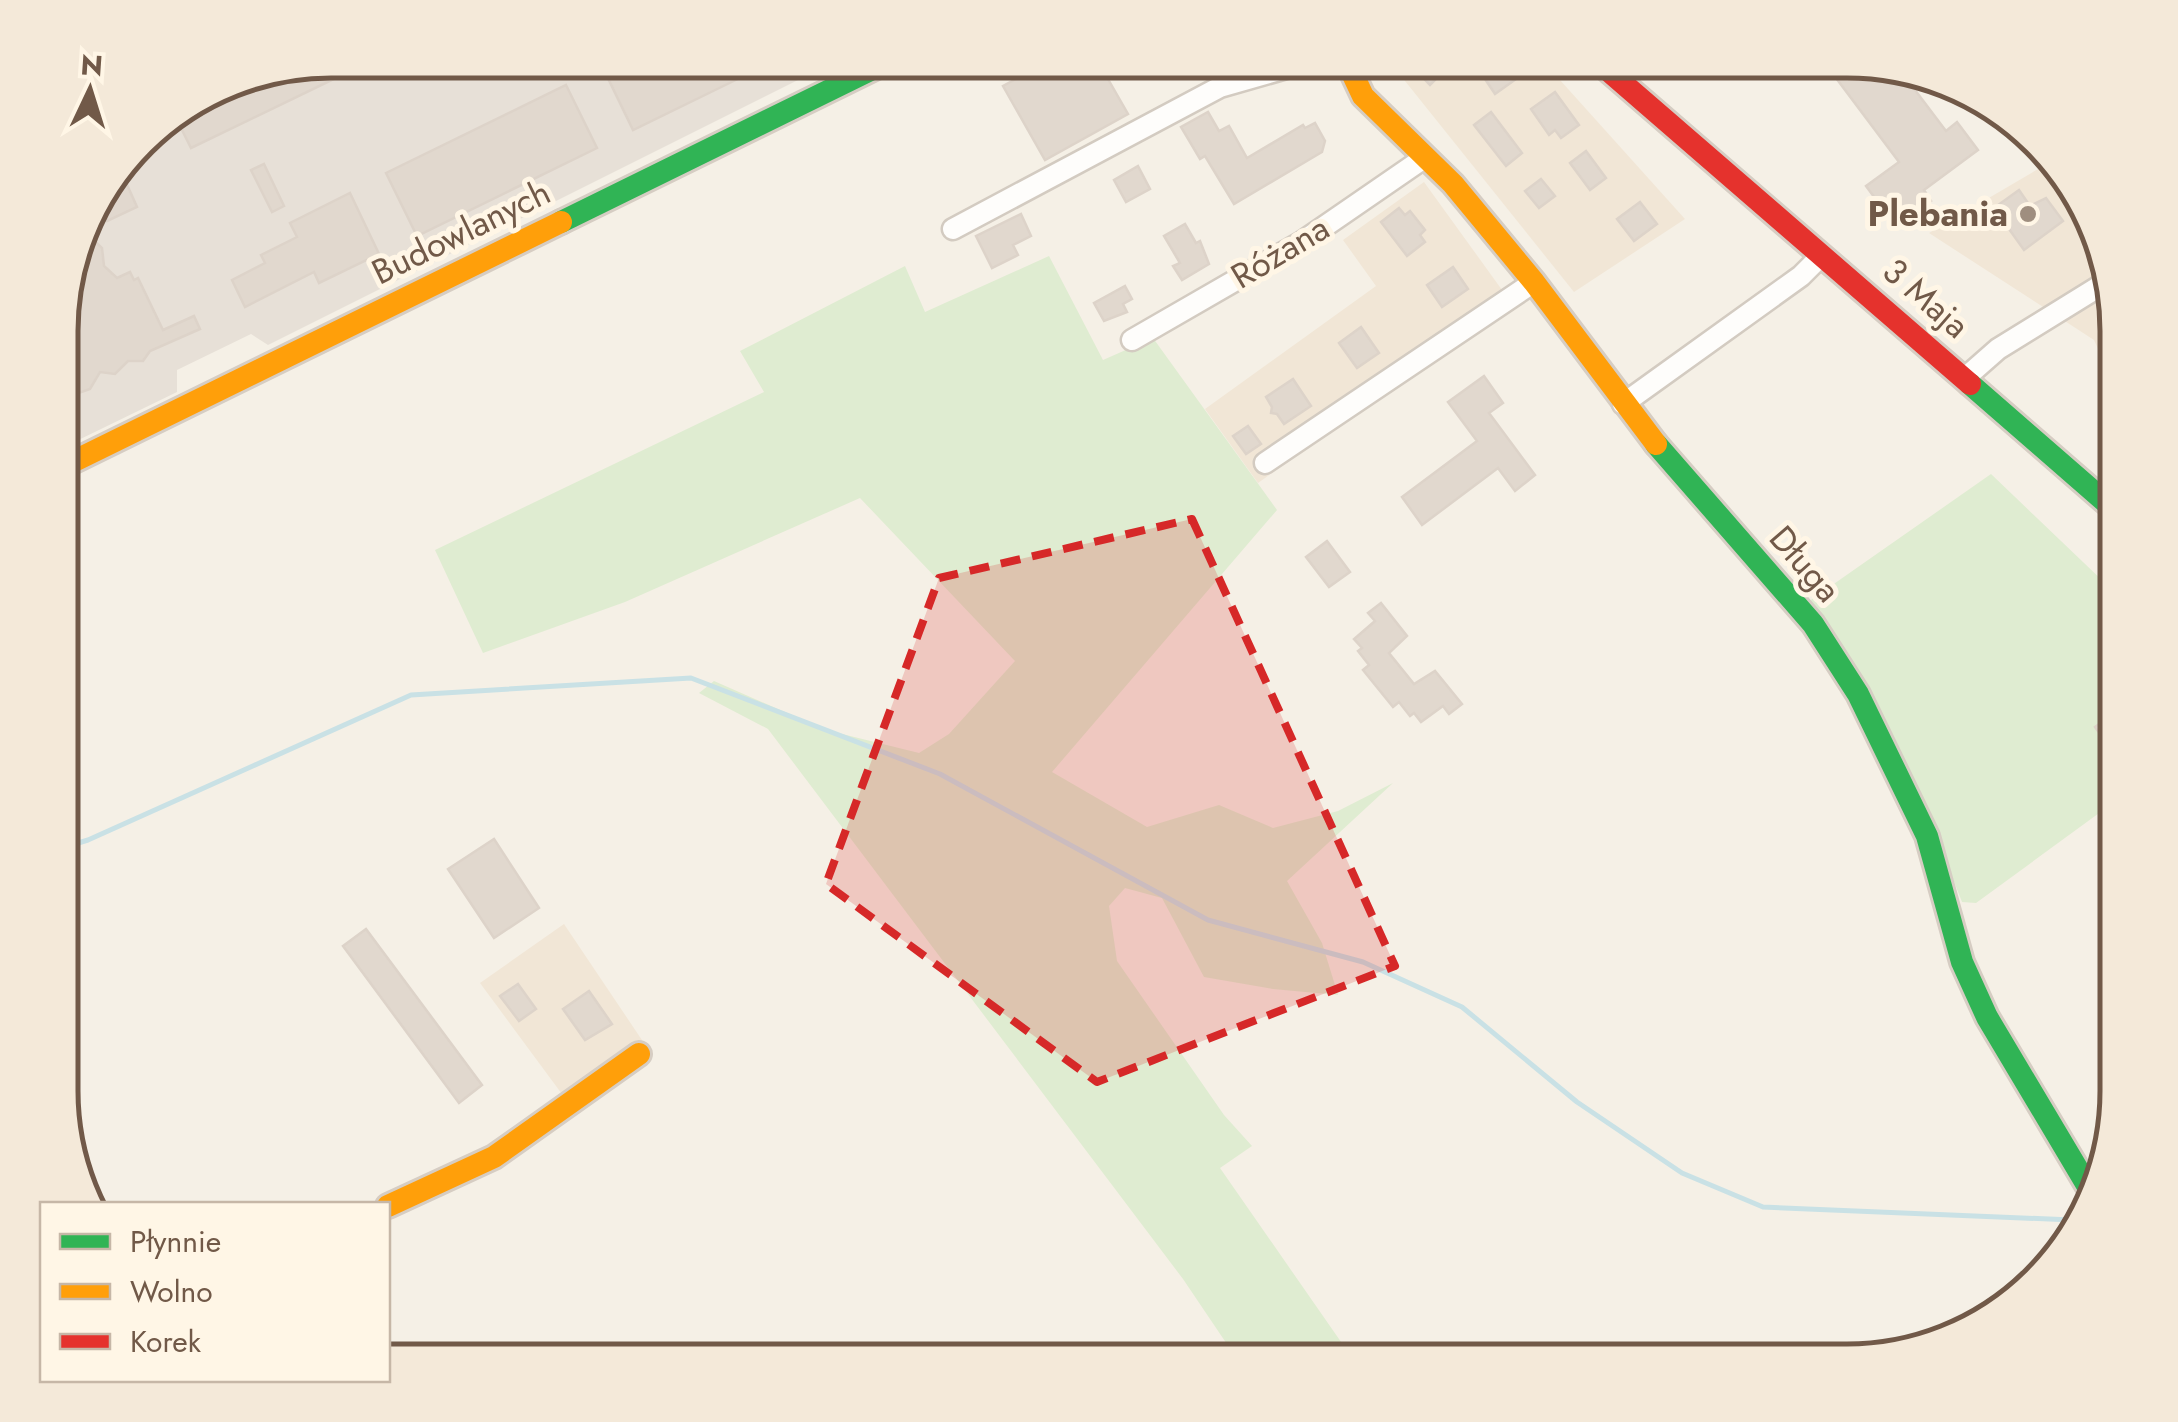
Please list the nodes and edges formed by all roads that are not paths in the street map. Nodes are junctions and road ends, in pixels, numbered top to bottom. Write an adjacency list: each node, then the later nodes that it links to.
1 (854, 78): 13 (street, Budowlanych)
2 (1251, 78): 6 (street)
3 (1354, 78): 5 (street, Długa)
4 (1617, 78): 7 (street, 3 Maja)
5 (1424, 158): 8 (street, Długa); 10 (street, Różana)
6 (953, 229)
7 (1822, 255): 11 (street, 3 Maja); 12 (street)
8 (1534, 282): 12 (street, Długa); 14 (street)
9 (2097, 288): 11 (street)
10 (1132, 340)
11 (1965, 378): 15 (street, 3 Maja)
12 (1623, 404): 17 (street, Długa)
13 (78, 458)
14 (1265, 463)
15 (2100, 496)
16 (639, 1054): 18 (street)
17 (2084, 1180)
18 (390, 1205)

